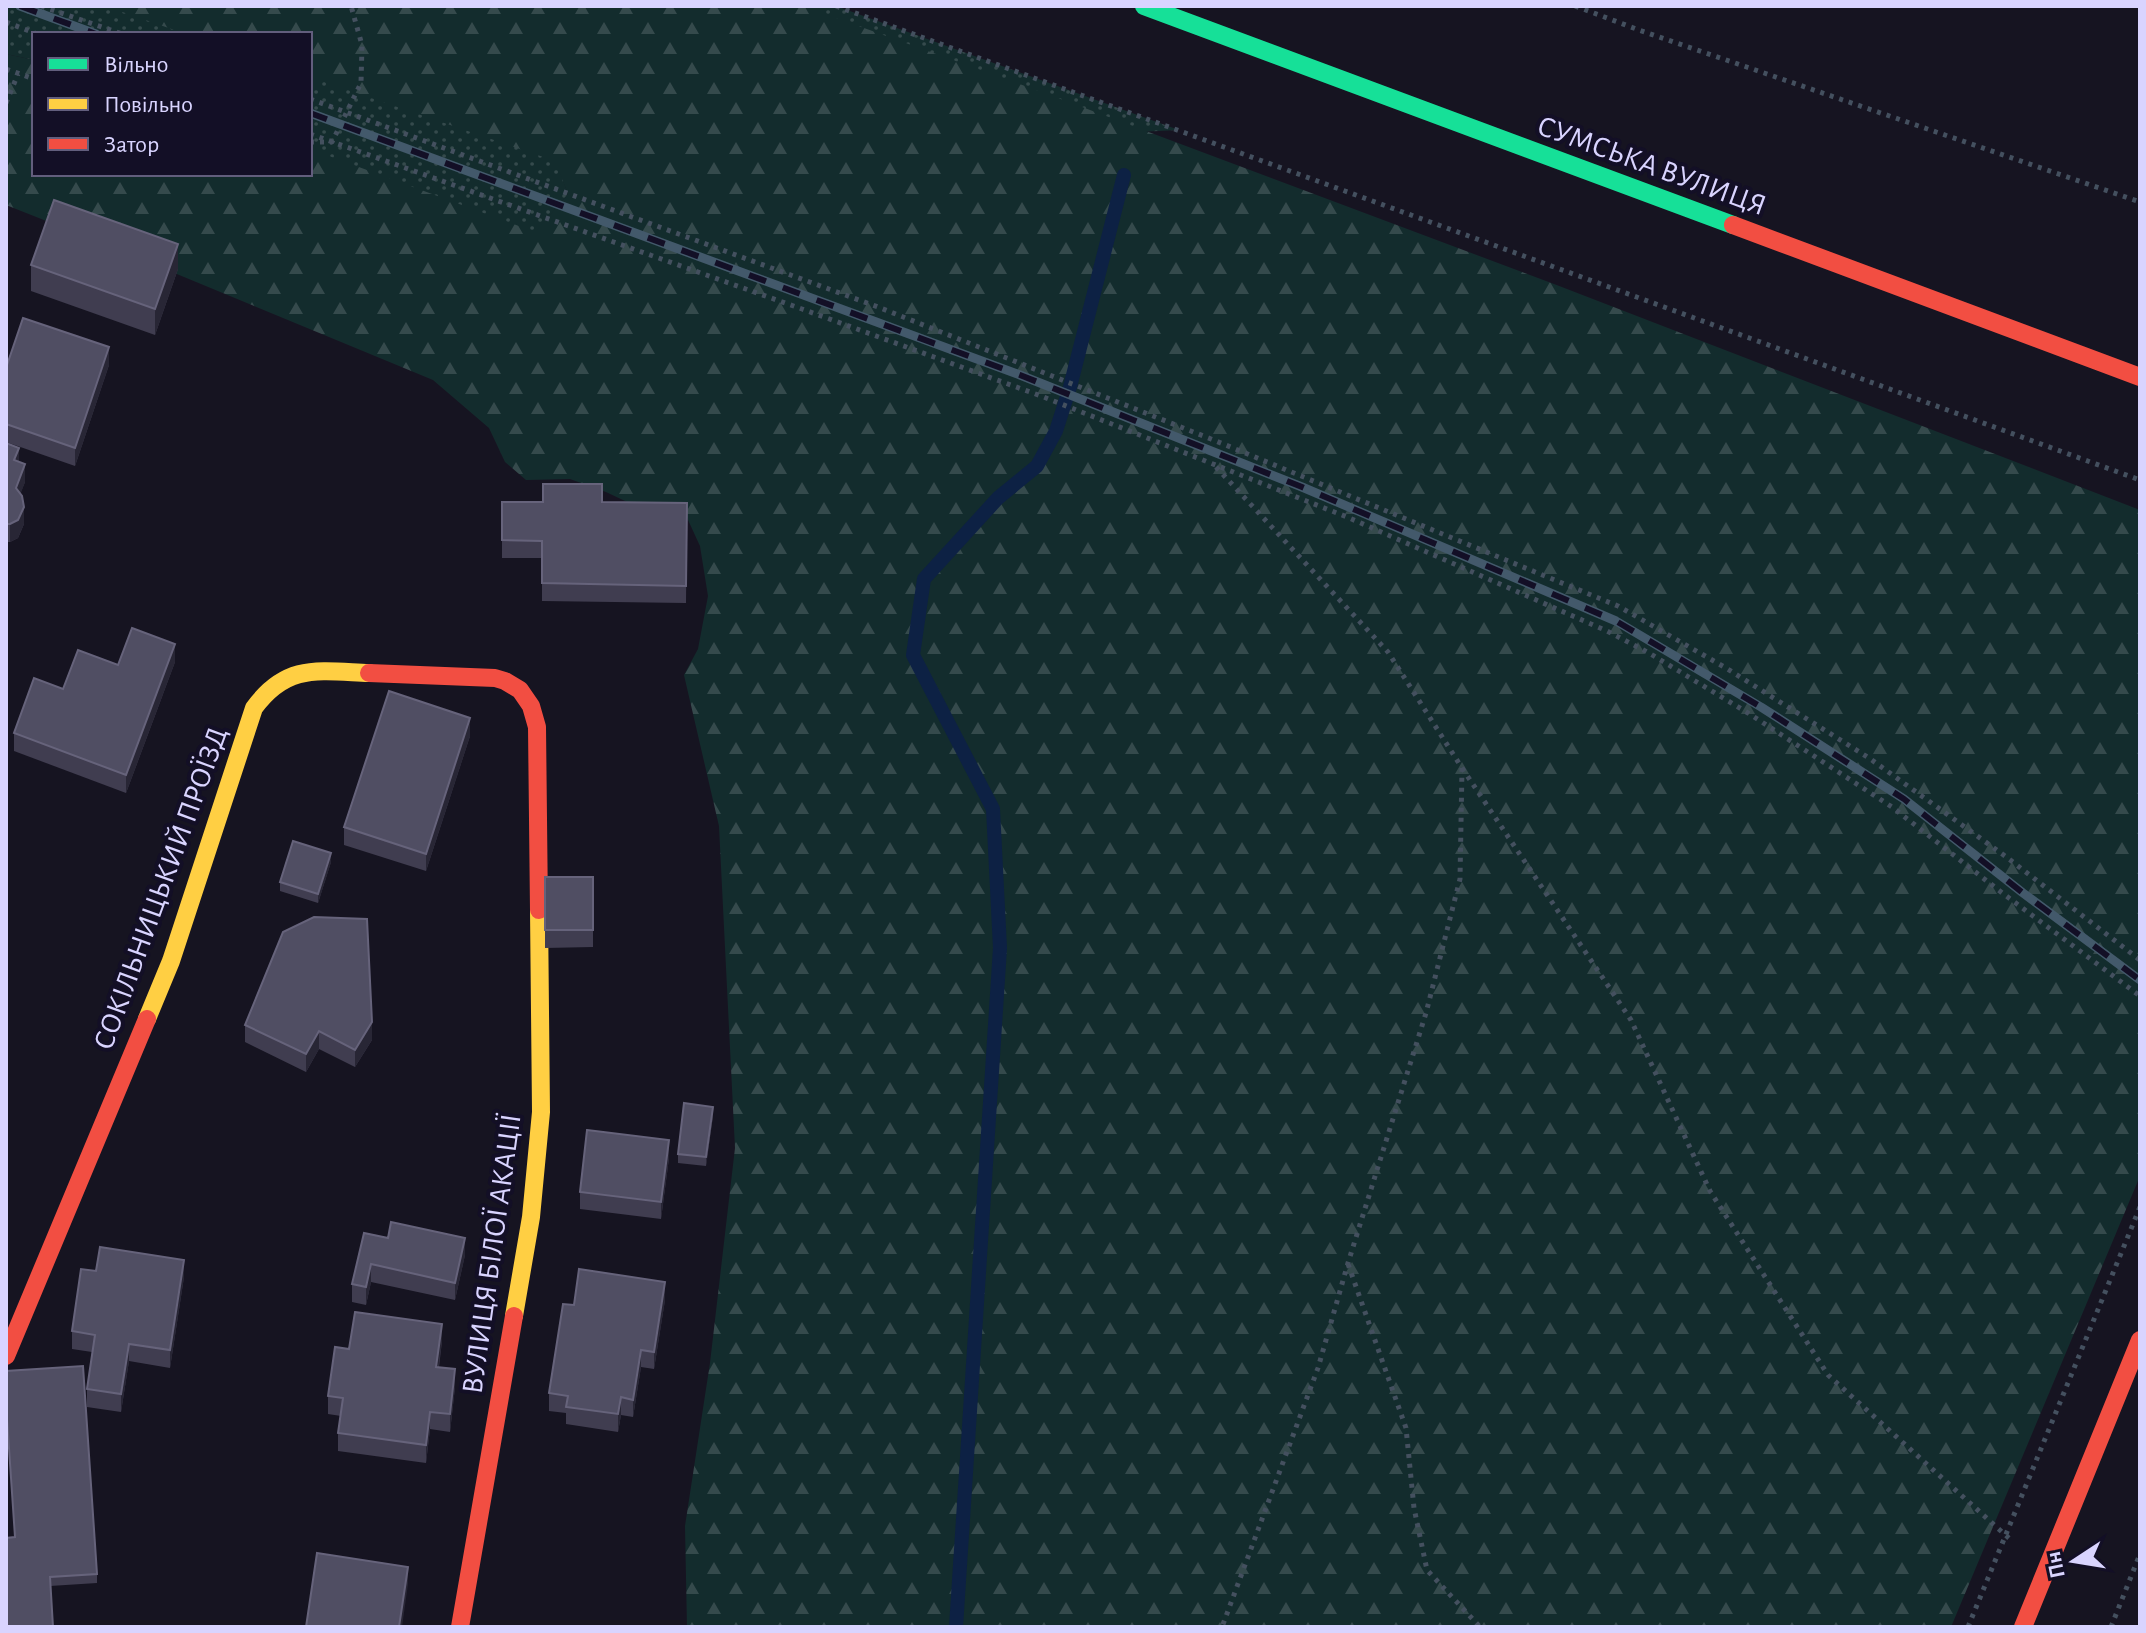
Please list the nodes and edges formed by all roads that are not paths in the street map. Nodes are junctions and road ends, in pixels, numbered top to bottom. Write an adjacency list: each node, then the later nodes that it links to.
1 (1144, 6): 2 (street, СУМСЬКА ВУЛИЦЯ)
2 (2140, 377)
3 (527, 696): 5 (street, СОКІЛЬНИЦЬКИЙ ПРОЇЗД); 6 (street, ВУЛИЦЯ БІЛОЇ АКАЦІЇ)
4 (2140, 1340): 7 (street)
5 (6, 1356)
6 (460, 1627)
7 (2023, 1627)

